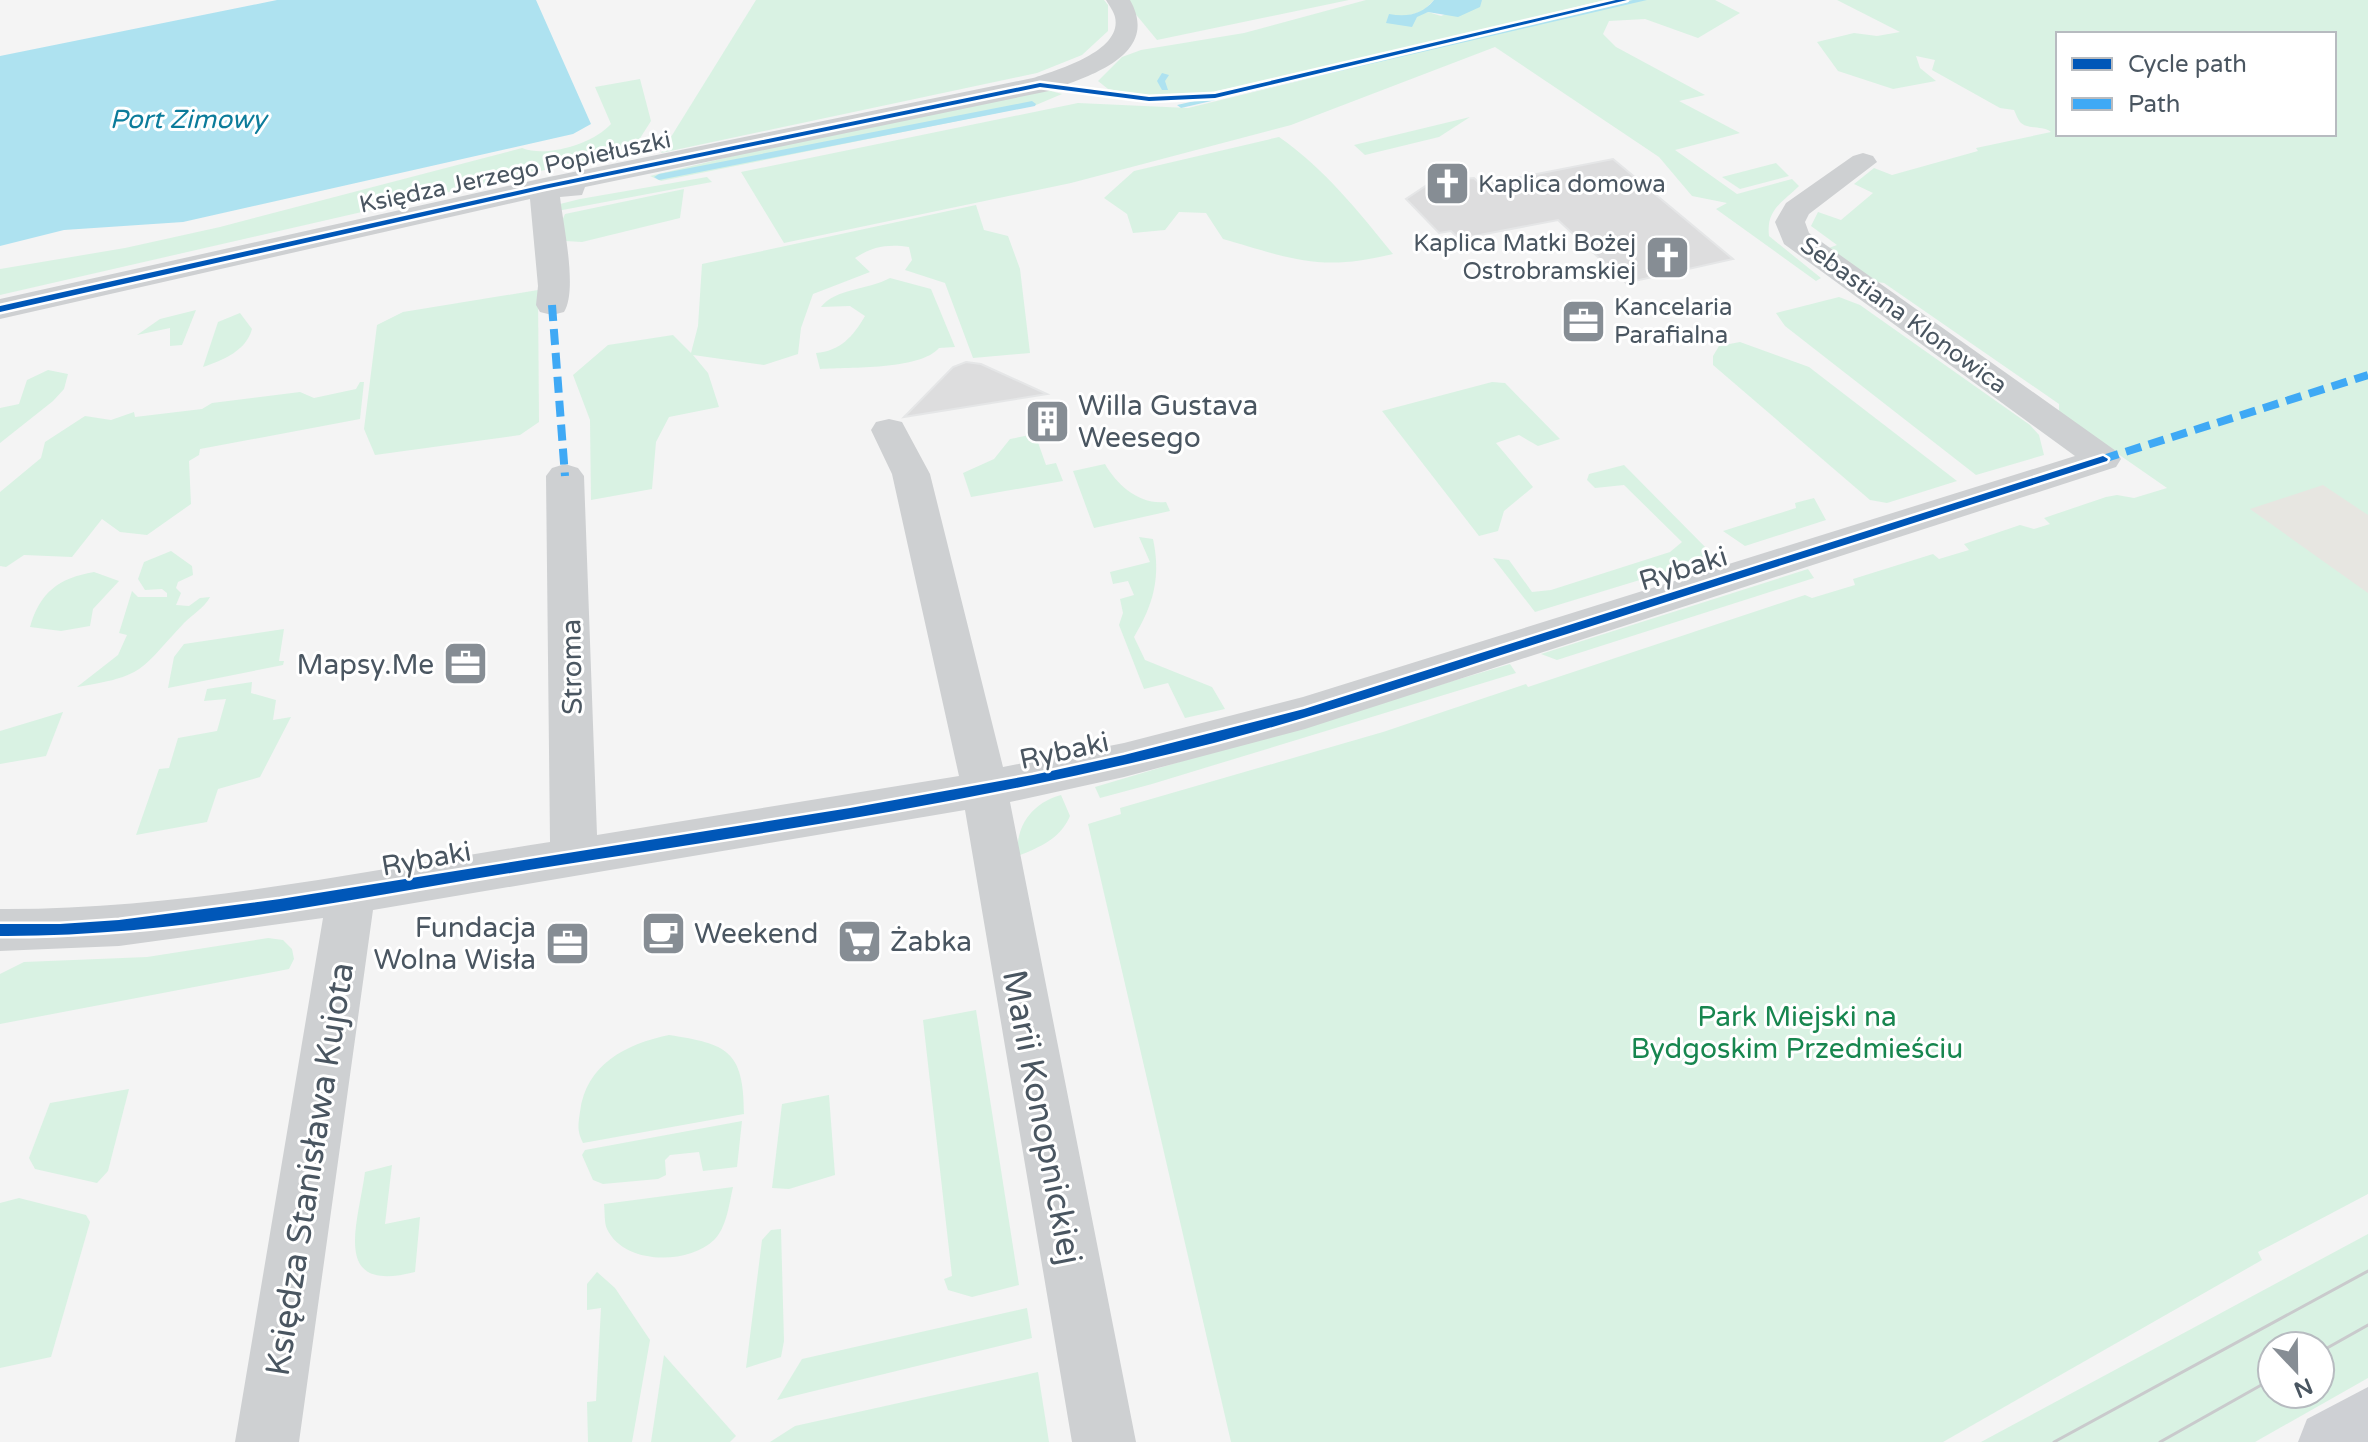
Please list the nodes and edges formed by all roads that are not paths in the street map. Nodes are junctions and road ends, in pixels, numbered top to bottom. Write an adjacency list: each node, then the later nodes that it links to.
1 (1118, 0): 3 (street, Księdza Jerzego Popiełuszki)
2 (1863, 162): 7 (street, Sebastiana Klonowica)
3 (544, 187): 4 (street); 5 (street, Księdza Jerzego Popiełuszki)
4 (552, 305)
5 (0, 309)
6 (889, 430): 9 (street, Marii Konopnickiej)
7 (2103, 459): 9 (street, Rybaki)
8 (565, 476): 10 (street, Stroma)
9 (984, 791): 10 (street, Rybaki); 15 (street, Marii Konopnickiej)
10 (574, 858): 11 (street, Rybaki)
11 (351, 896): 12 (street, Rybaki); 14 (street, Księdza Stanisława Kujota)
12 (0, 930)
13 (2368, 1419): 16 (street)
14 (267, 1442)
15 (1104, 1442)
16 (2330, 1442)

